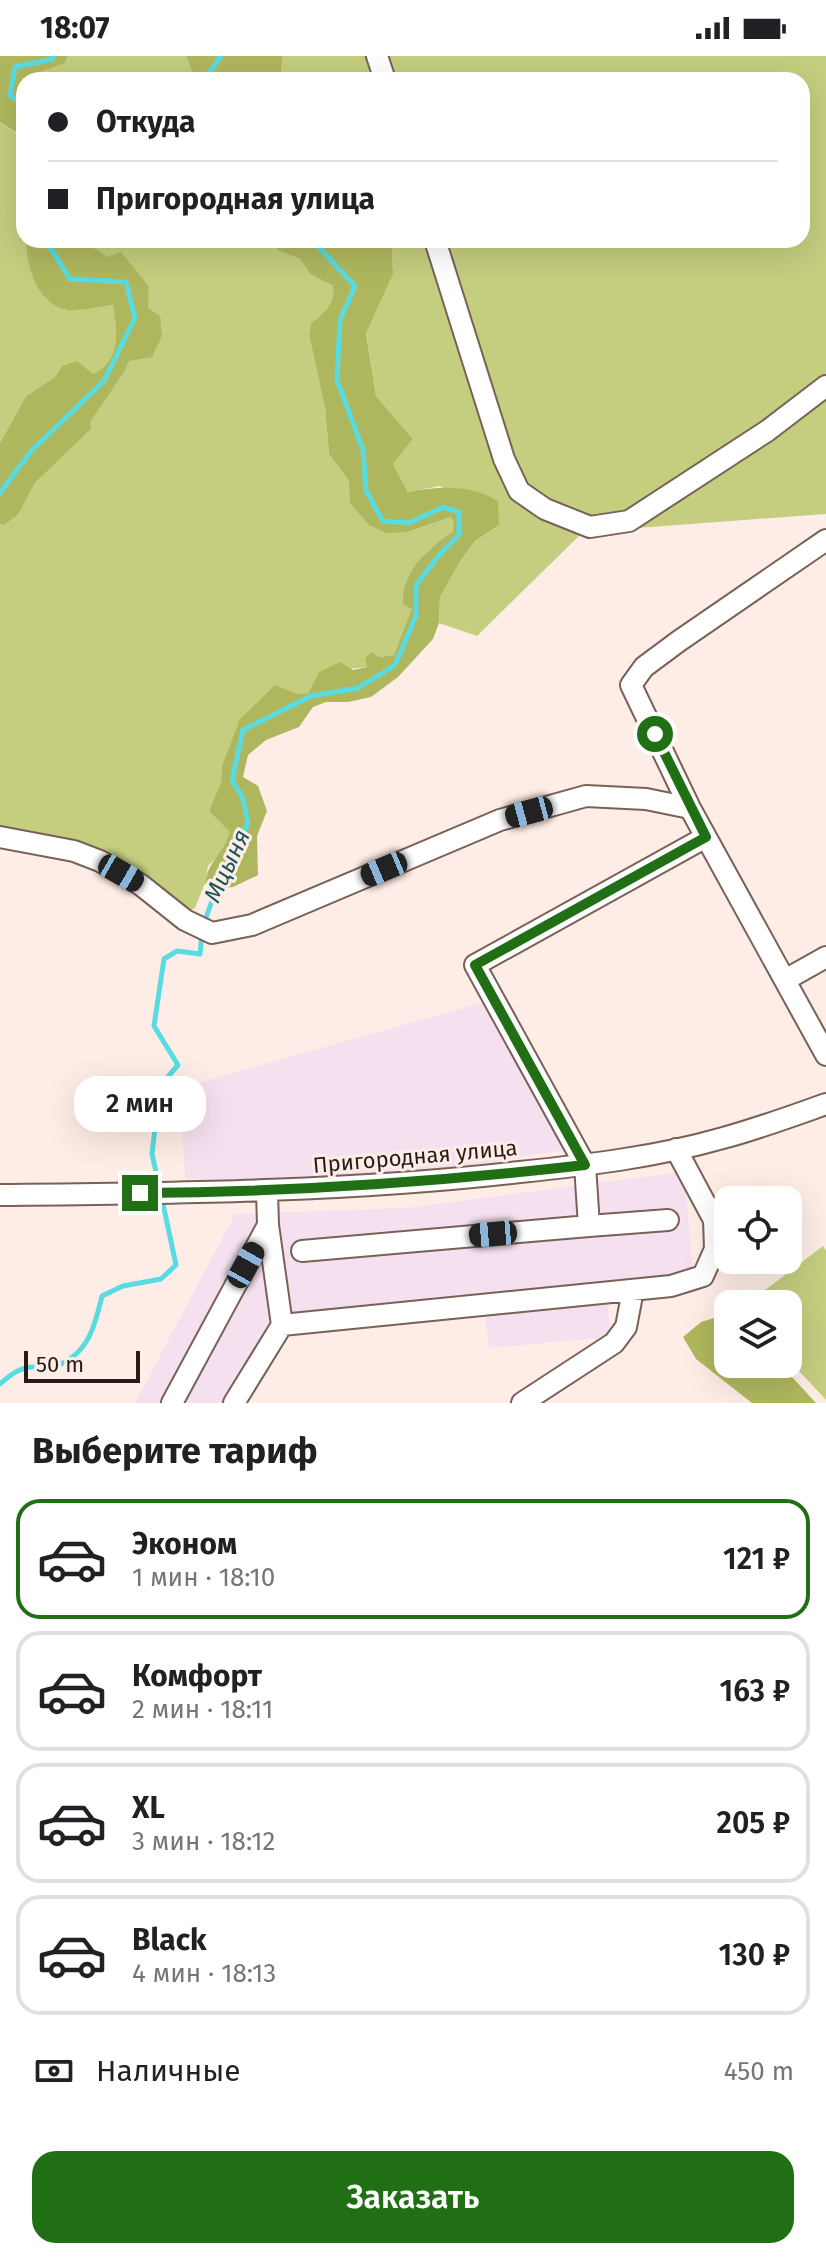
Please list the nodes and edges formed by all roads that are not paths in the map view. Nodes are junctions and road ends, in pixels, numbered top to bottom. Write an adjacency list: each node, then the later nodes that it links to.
1 (438, 248): 2 (street)
2 (826, 386)
3 (826, 540): 4 (street)
4 (690, 808): 5 (street); 6 (street)
5 (0, 837)
6 (706, 837): 8 (street); 12 (street)
7 (826, 957): 8 (street)
8 (785, 980): 9 (street)
9 (826, 1055)
10 (826, 1104): 11 (street, Пригородная улица)
11 (676, 1149): 12 (street, Пригородная улица); 19 (street)
12 (585, 1165): 13 (street, Пригородная улица); 17 (street)
13 (267, 1192): 14 (street, Пригородная улица); 16 (street)
14 (0, 1195)
15 (668, 1220): 17 (street)
16 (268, 1225): 20 (street); 22 (street)
17 (589, 1226): 18 (street)
18 (302, 1251)
19 (633, 1290): 20 (street); 21 (street)
20 (282, 1325): 23 (street)
21 (532, 1400)
22 (172, 1403)
23 (234, 1403)

